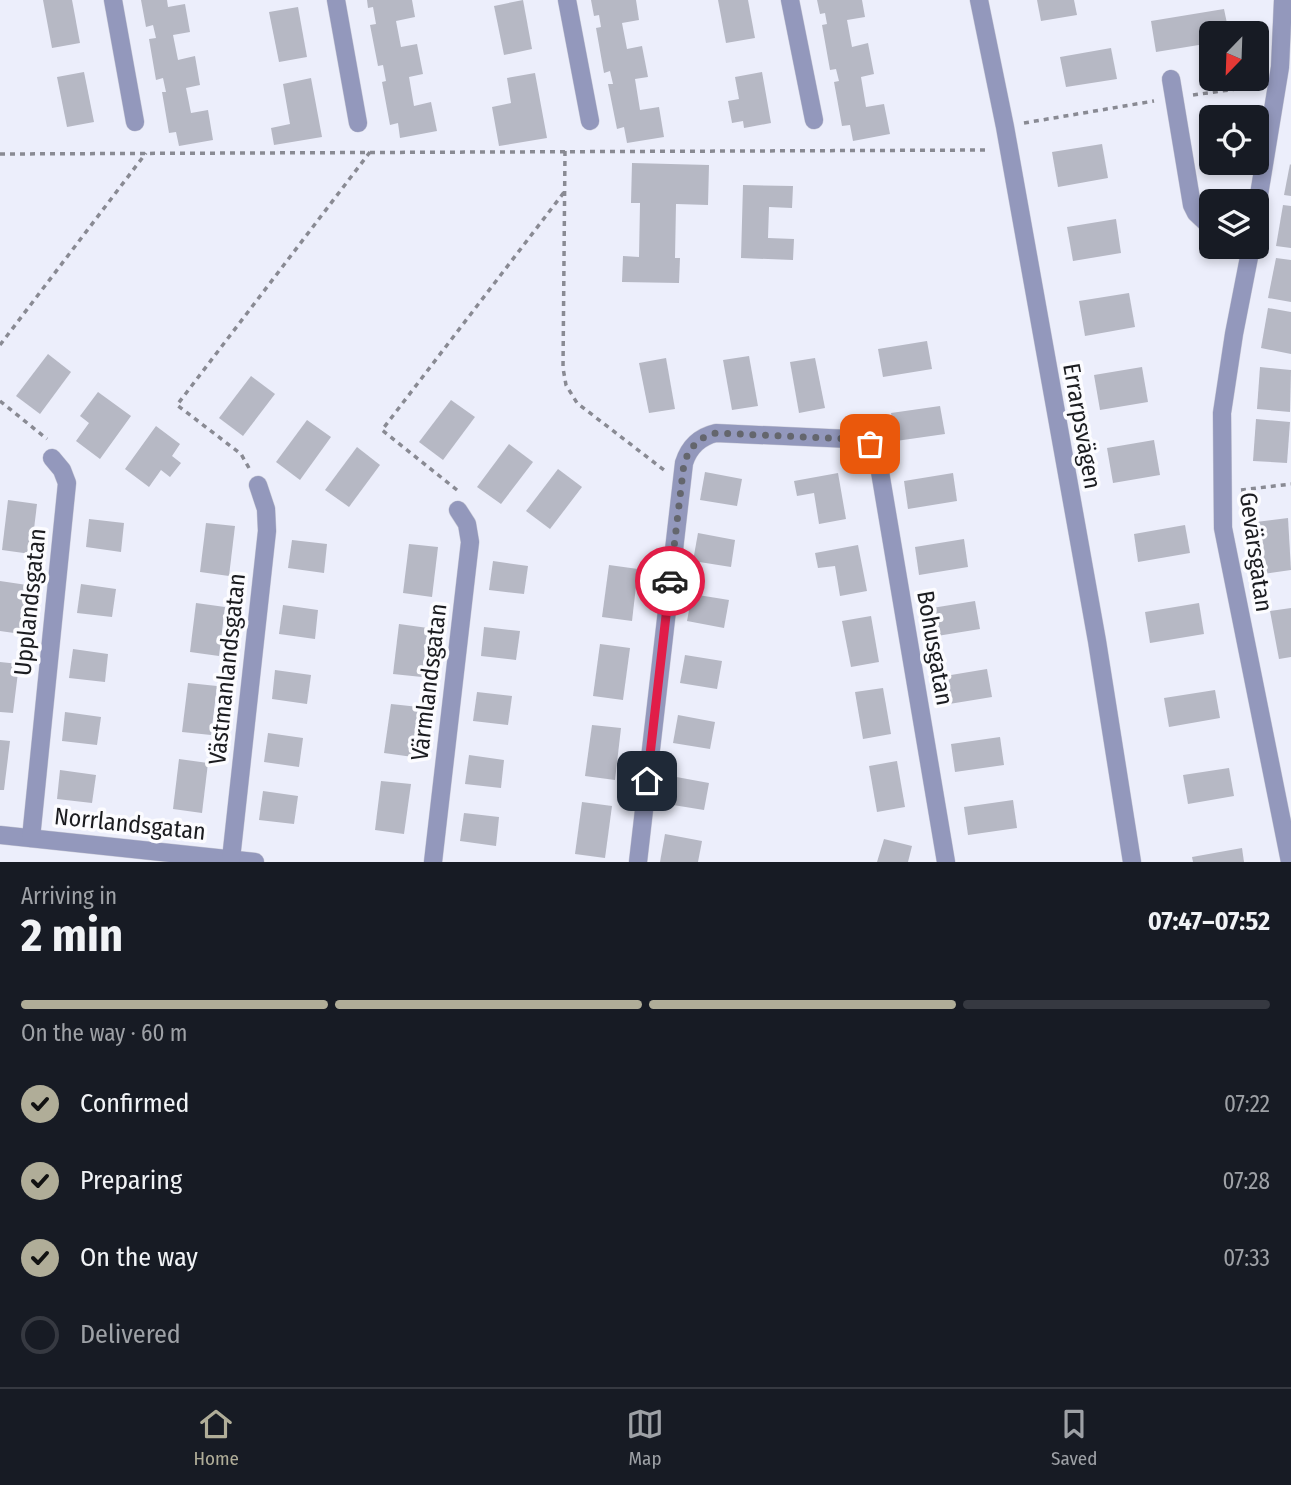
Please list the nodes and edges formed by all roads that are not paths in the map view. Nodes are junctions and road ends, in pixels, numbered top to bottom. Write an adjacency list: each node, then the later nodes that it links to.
1 (113, 0): 10 (street)
2 (336, 0): 11 (street)
3 (568, 0): 9 (street)
4 (790, 0): 8 (street)
5 (979, 0): 26 (street, Errarpsvägen)
6 (1283, 0): 12 (street)
7 (1171, 79): 13 (street)
8 (814, 120)
9 (590, 121)
10 (135, 122)
11 (358, 122)
12 (1260, 189)
13 (1199, 217)
14 (1249, 259): 27 (street, Gevärsgatan)
15 (52, 458): 19 (street, Upplandsgatan)
16 (258, 485): 21 (street, Västmanlandsgatan)
17 (458, 510): 23 (street, Värmlandsgatan)
18 (0, 835): 19 (street, Norrlandsgatan)
19 (31, 838): 20 (street, Norrlandsgatan)
20 (155, 857): 21 (street, Norrlandsgatan)
21 (231, 859): 22 (street, Norrlandsgatan)
22 (255, 862)
23 (433, 862)
24 (638, 862): 25 (street, Bohusgatan)
25 (946, 862)
26 (1132, 862)
27 (1290, 862)

